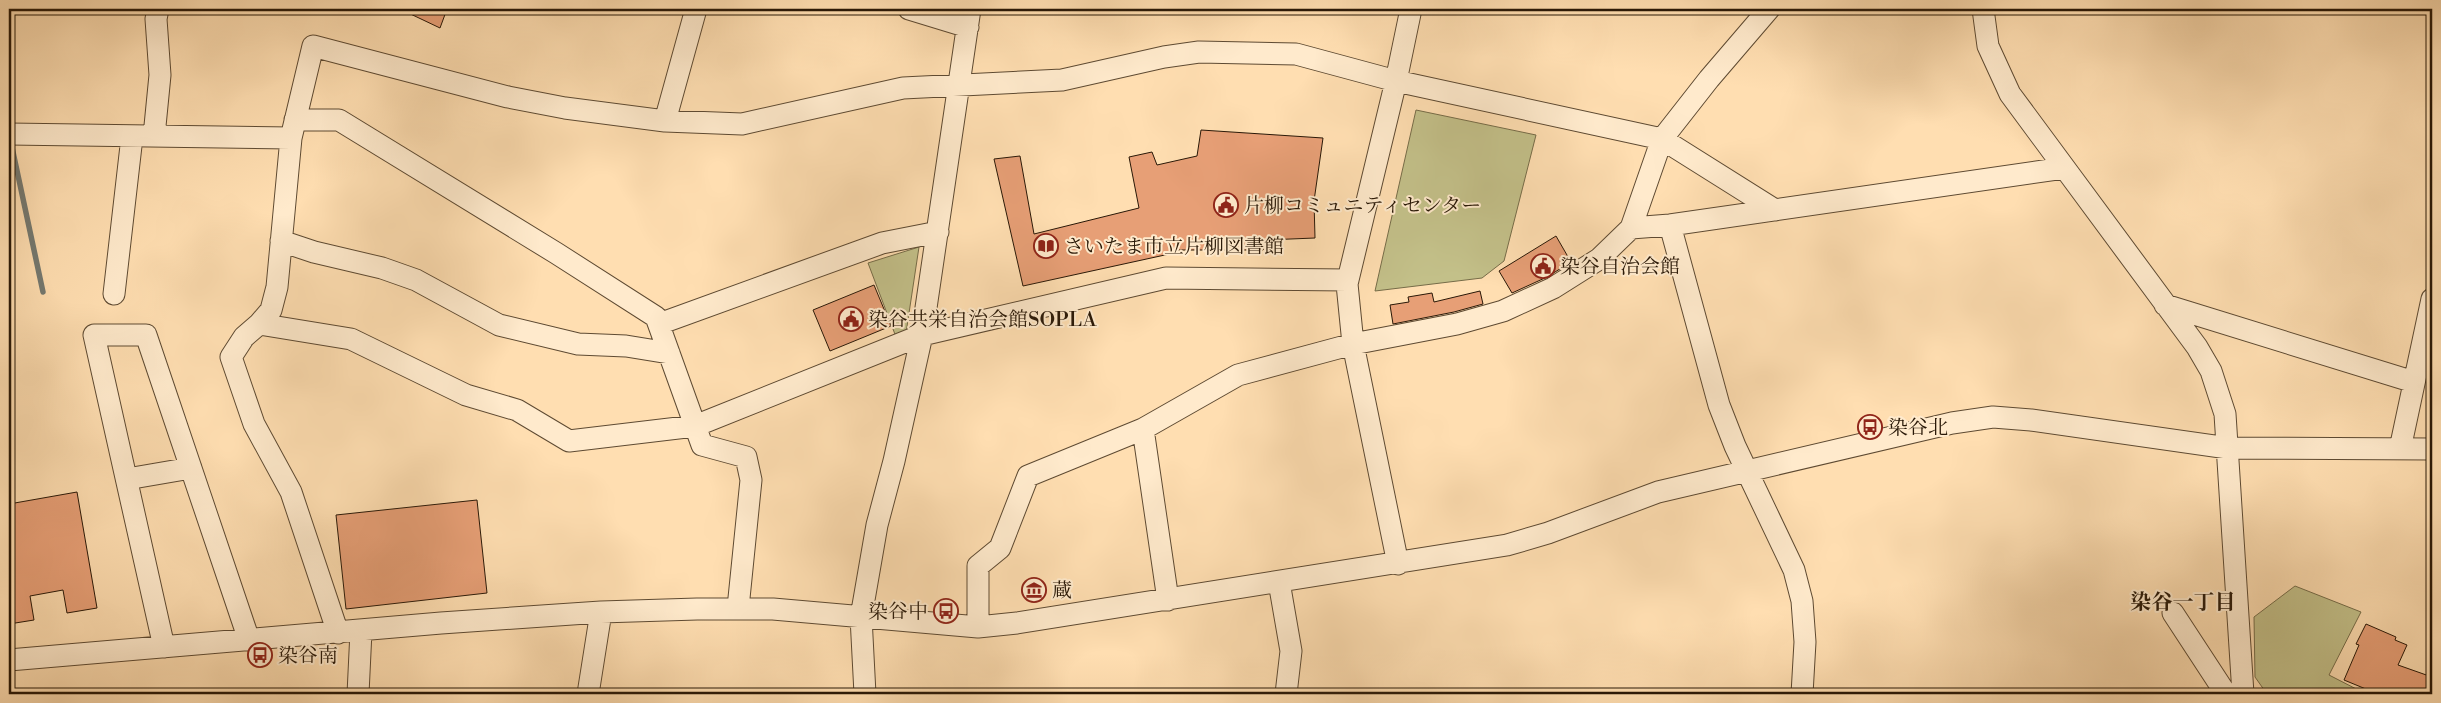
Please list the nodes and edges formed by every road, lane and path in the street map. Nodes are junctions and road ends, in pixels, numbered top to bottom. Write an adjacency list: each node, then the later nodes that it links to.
1 (158, 9): 13 (street)
2 (696, 9): 10 (street)
3 (909, 9): 7 (street)
4 (1411, 9): 8 (street)
5 (1769, 9): 15 (street)
6 (1983, 9): 16 (street)
7 (969, 18): 9 (street)
8 (1396, 81): 9 (street); 15 (street); 22 (street)
9 (960, 84): 10 (street); 20 (street)
10 (665, 121): 11 (street)
11 (293, 129): 13 (street); 21 (street); 27 (street)
12 (9, 134): 14 (street)
13 (154, 136): 14 (street)
14 (132, 138): 23 (street)
15 (1662, 139): 17 (street); 19 (street)
16 (2064, 168): 17 (street); 25 (street)
17 (1775, 210): 18 (street)
18 (1670, 225): 19 (street); 38 (street)
19 (1631, 228): 29 (street)
20 (938, 232): 27 (street); 28 (street)
21 (281, 241): 26 (street); 30 (street)
22 (1348, 280): 28 (street); 29 (street)
23 (114, 294)
24 (2432, 299): 31 (street)
25 (2165, 305): 31 (street); 34 (street)
26 (259, 324): 32 (street); 49 (street)
27 (659, 324): 30 (street)
28 (922, 335): 32 (street); 46 (street)
29 (1353, 344): 33 (street); 40 (street)
30 (669, 353): 32 (street)
31 (2414, 382): 35 (street)
32 (695, 426): 43 (street)
33 (1143, 429): 42 (street); 47 (street)
34 (2228, 448): 35 (street); 38 (street); 53 (street)
35 (2400, 449): 36 (street)
36 (2432, 449)
37 (191, 468): 39 (street); 39 (street); 50 (street)
38 (1749, 471): 40 (street); 58 (street)
39 (126, 479): 51 (street)
40 (1398, 564): 41 (street)
41 (1279, 582): 42 (street); 57 (street)
42 (1168, 600): 47 (street)
43 (738, 608): 44 (street); 46 (street)
44 (601, 612): 48 (street); 55 (street)
45 (2173, 613): 53 (street)
46 (861, 617): 47 (street); 56 (street)
47 (978, 627)
48 (361, 631): 49 (street); 54 (street)
49 (338, 633): 50 (street)
50 (250, 640): 51 (street)
51 (164, 647): 52 (street)
52 (9, 660)
53 (2235, 693)
54 (358, 694)
55 (588, 694)
56 (865, 694)
57 (1286, 694)
58 (1802, 694)

